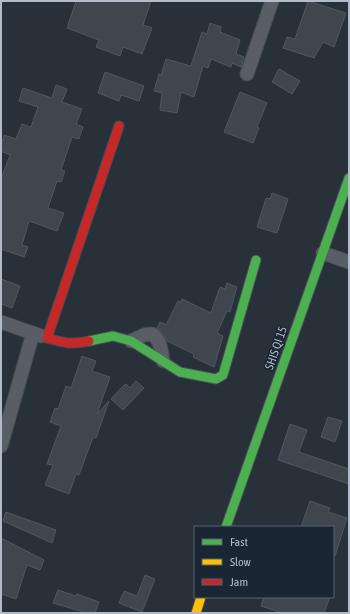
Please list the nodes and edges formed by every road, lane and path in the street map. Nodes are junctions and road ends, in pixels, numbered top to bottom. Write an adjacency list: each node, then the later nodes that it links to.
1 (272, 1): 2 (street)
2 (247, 74)
3 (119, 126): 10 (street)
4 (349, 178): 5 (street, SHIS QI 15)
5 (323, 253): 7 (street); 14 (street, SHIS QI 15)
6 (256, 260): 12 (street)
7 (349, 262)
8 (1, 322): 9 (street)
9 (33, 333): 10 (street); 13 (street)
10 (47, 338): 11 (street)
11 (131, 341): 12 (street)
12 (163, 361)
13 (1, 446)
14 (226, 526)
15 (201, 598): 16 (street)
16 (196, 613)

